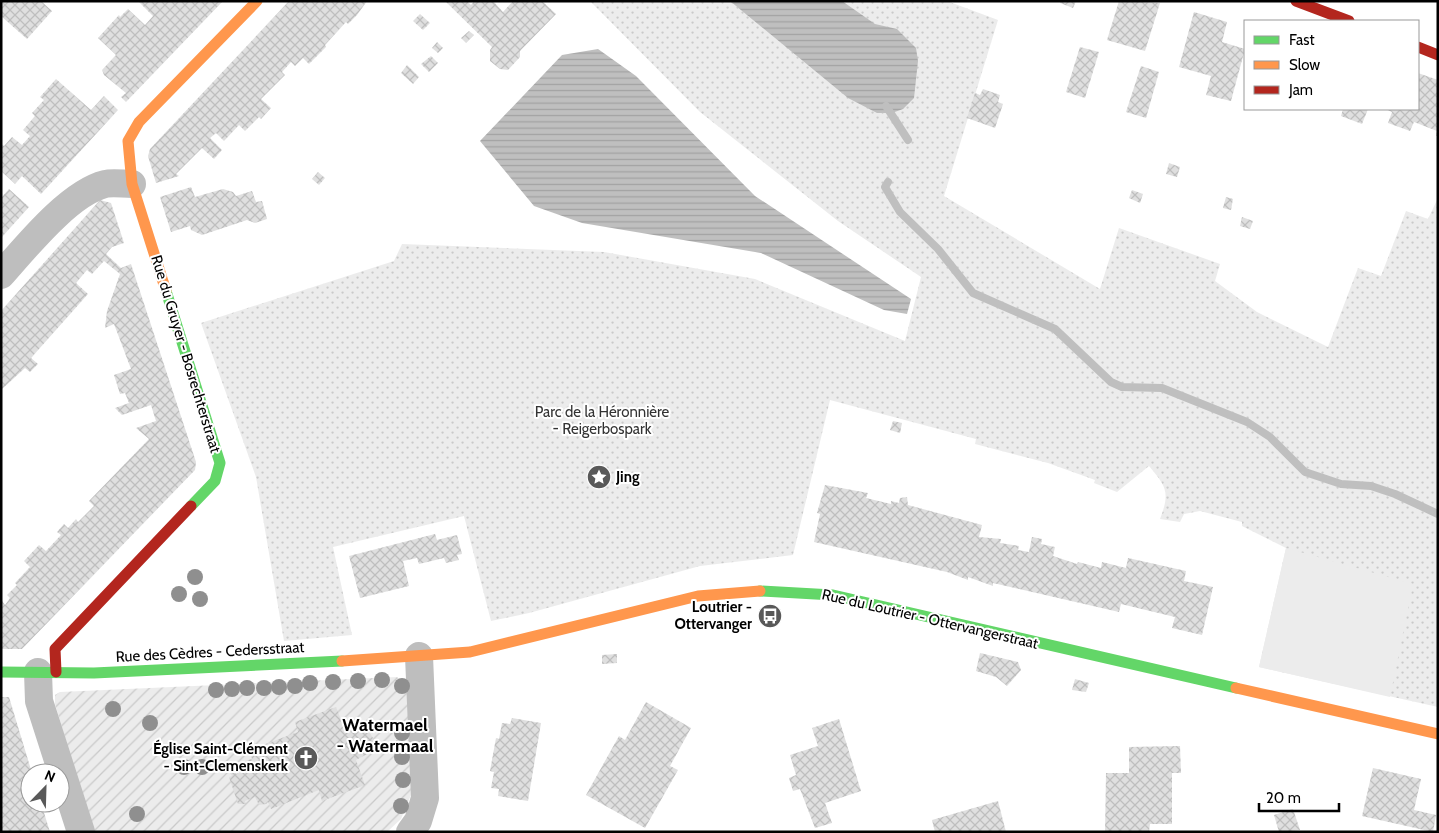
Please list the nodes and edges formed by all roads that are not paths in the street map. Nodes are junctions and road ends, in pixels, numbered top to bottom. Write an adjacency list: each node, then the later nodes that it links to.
1 (257, 1): 6 (street, Rue du Gruyer - Bosrechterstraat)
2 (1296, 1): 3 (street)
3 (1346, 20)
4 (1419, 47): 5 (street)
5 (1438, 55)
6 (132, 184): 7 (street); 10 (street, Rue du Gruyer - Bosrechterstraat)
7 (1, 275)
8 (420, 656): 10 (street, Rue des Cèdres - Cedersstraat); 11 (street, Rue du Loutrier - Ottervangerstraat); 13 (street)
9 (1, 672): 10 (street, Rue des Cèdres - Cedersstraat)
10 (47, 672): 12 (street, Rue du Gruyer - Bosrechterstraat)
11 (1438, 734)
12 (81, 832)
13 (410, 832)

